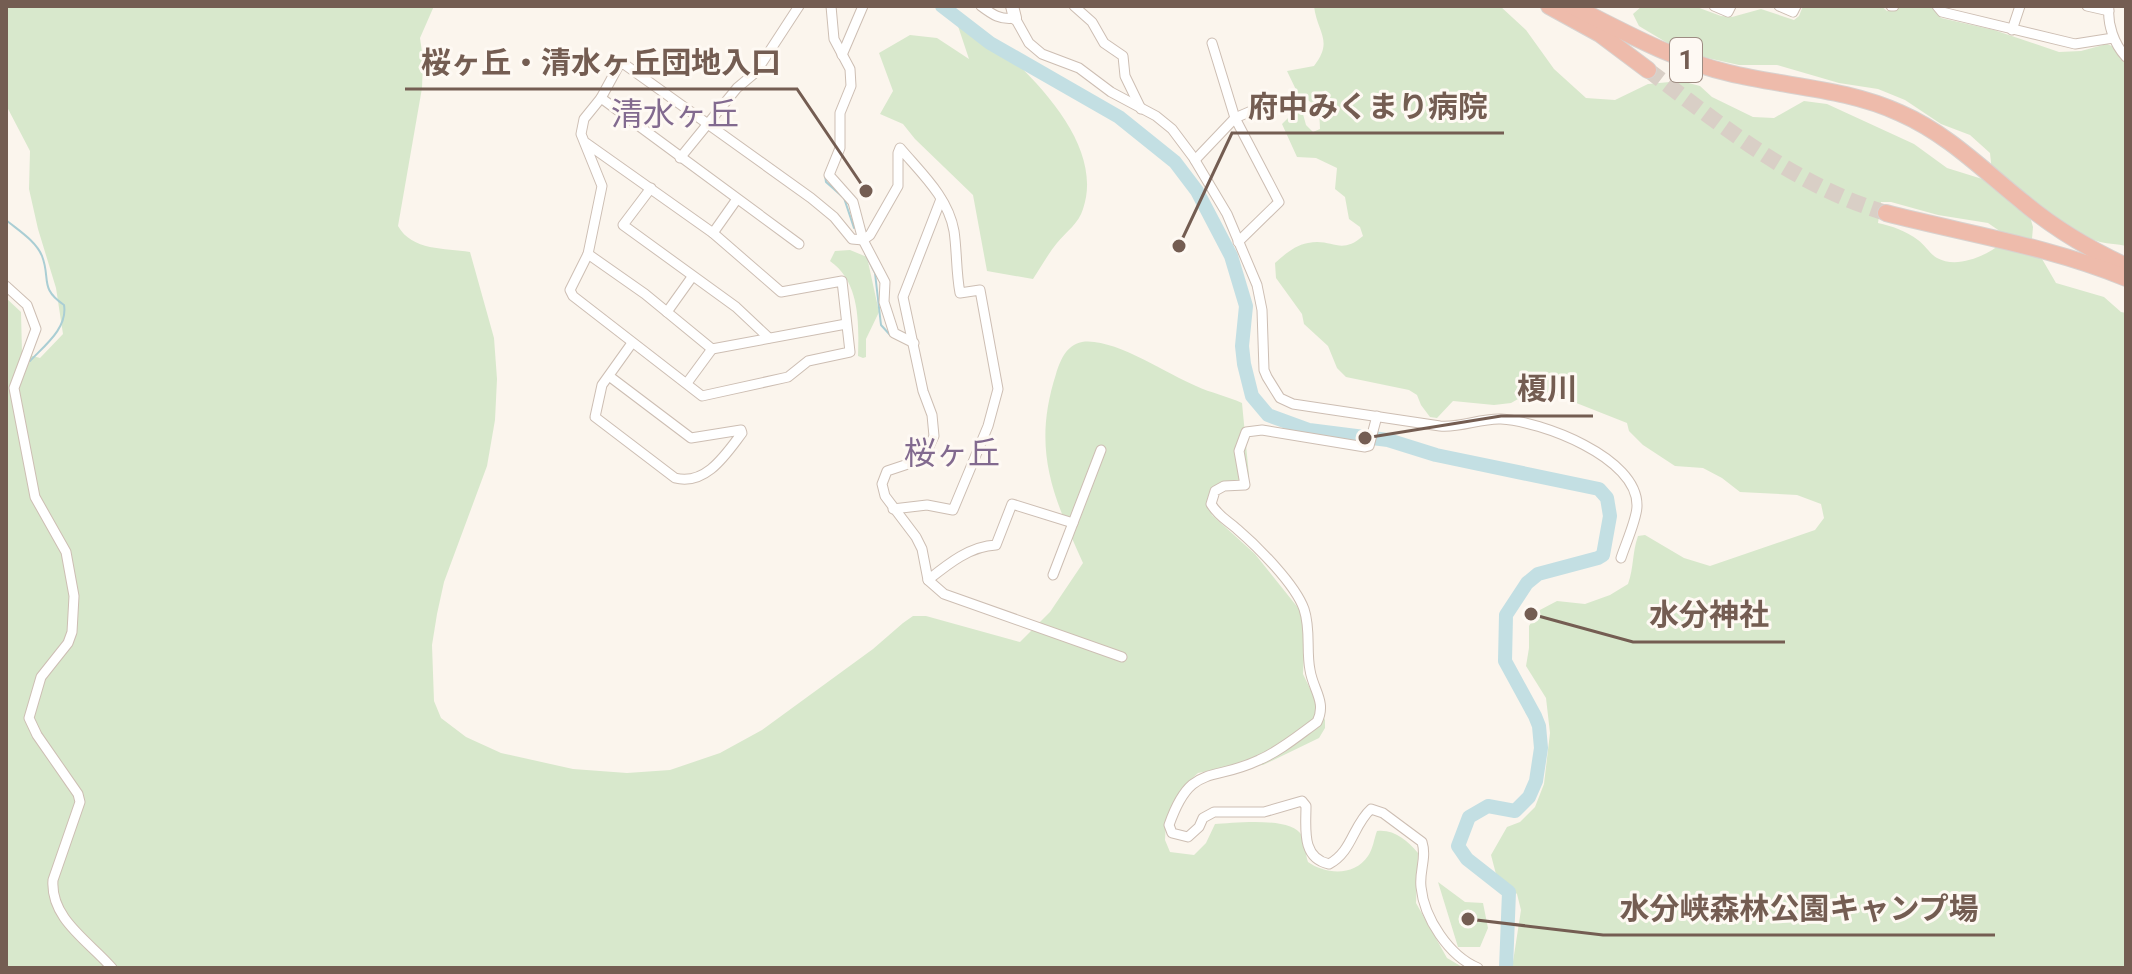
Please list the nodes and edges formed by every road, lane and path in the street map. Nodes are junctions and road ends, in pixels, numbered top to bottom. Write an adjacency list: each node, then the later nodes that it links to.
1 (799, 6): 27 (street)
2 (831, 6): 20 (street)
3 (863, 6): 20 (street)
4 (981, 6): 16 (street)
5 (1074, 6): 24 (street)
6 (1549, 6): 22 (highway, 1)
7 (1572, 6): 40 (highway, 1)
8 (1714, 6): 9 (street)
9 (1731, 6)
10 (1779, 6): 11 (street)
11 (1796, 6)
12 (1937, 6): 17 (street)
13 (2020, 6): 17 (street)
14 (2087, 6): 15 (street)
15 (2109, 9): 18 (street)
16 (1014, 12): 24 (street)
17 (2012, 30): 18 (street)
18 (2113, 38): 21 (street)
19 (1212, 43): 26 (street)
20 (842, 55): 36 (street)
21 (2126, 57)
22 (1648, 70)
23 (601, 98): 27 (street); 28 (street); 29 (street)
24 (1141, 109): 30 (street)
25 (1256, 109): 26 (street)
26 (1235, 118): 30 (street); 37 (street)
27 (707, 124): 29 (street); 36 (street)
28 (586, 143): 31 (street); 39 (street)
29 (680, 158): 32 (street)
30 (1195, 160): 37 (street)
31 (651, 188): 35 (street); 41 (street)
32 (737, 199): 35 (street); 38 (street)
33 (941, 199): 36 (street); 48 (street); 54 (street)
34 (1886, 213): 42 (highway)
35 (713, 233): 45 (street)
36 (863, 240): 48 (street)
37 (1238, 242): 52 (street)
38 (799, 244)
39 (588, 254): 44 (street); 47 (street)
40 (2126, 266)
41 (692, 277): 44 (street); 46 (street)
42 (2126, 278)
43 (6, 286): 61 (street)
44 (667, 312): 49 (street)
45 (846, 324): 46 (street); 51 (street)
46 (769, 338): 49 (street)
47 (632, 343): 50 (street); 51 (street)
48 (914, 343): 54 (street)
49 (712, 349): 51 (street)
50 (609, 376): 50 (street)
51 (687, 383)
52 (1377, 416): 56 (street); 60 (street)
53 (1101, 450): 55 (street)
54 (893, 509): 58 (street)
55 (1073, 523): 57 (street); 58 (street)
56 (1621, 558)
57 (1053, 575)
58 (928, 580): 59 (street)
59 (1122, 657)
60 (1476, 967)
61 (112, 968)

